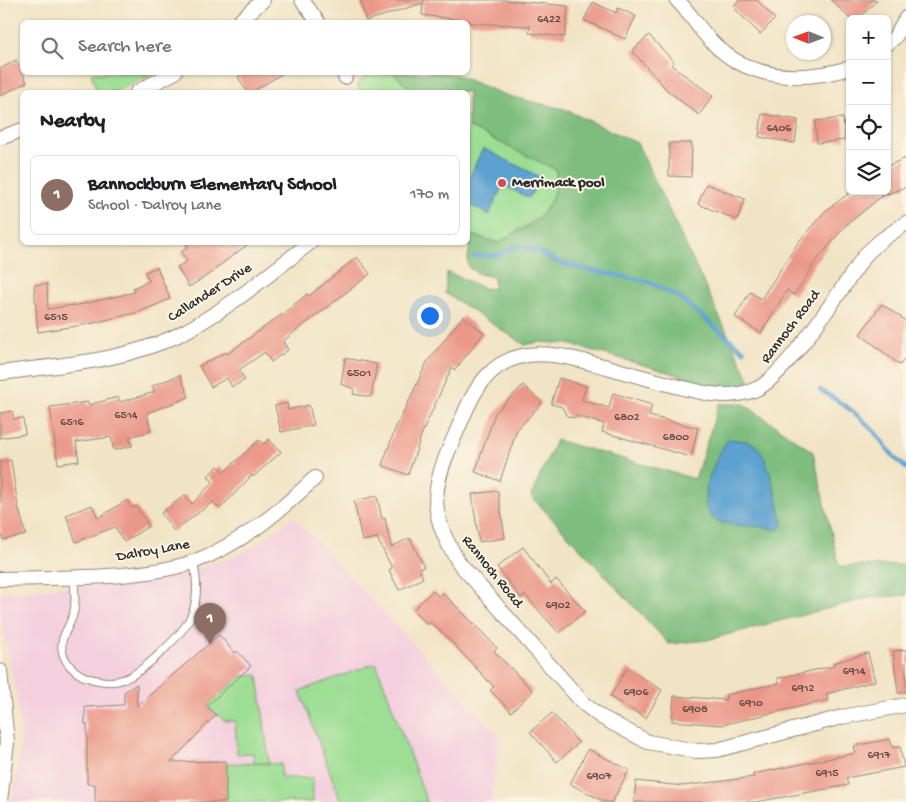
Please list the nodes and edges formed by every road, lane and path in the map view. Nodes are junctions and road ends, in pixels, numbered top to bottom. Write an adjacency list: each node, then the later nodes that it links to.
1 (263, 0): 5 (street)
2 (302, 0): 6 (street)
3 (678, 0): 8 (street)
4 (906, 18): 7 (street)
5 (241, 20)
6 (317, 20)
7 (891, 40)
8 (846, 69)
9 (169, 75): 10 (street)
10 (141, 90)
11 (20, 131): 12 (street)
12 (0, 138)
13 (906, 223): 21 (street, Rannoch Road)
14 (307, 245): 15 (street, Callander Drive)
15 (0, 373)
16 (315, 478): 17 (street, Dalroy Lane)
17 (193, 562): 18 (street, Dalroy Lane); 18 (lane)
18 (74, 576): 19 (street, Dalroy Lane)
19 (0, 579)
20 (0, 671): 22 (street)
21 (906, 705)
22 (0, 801)

